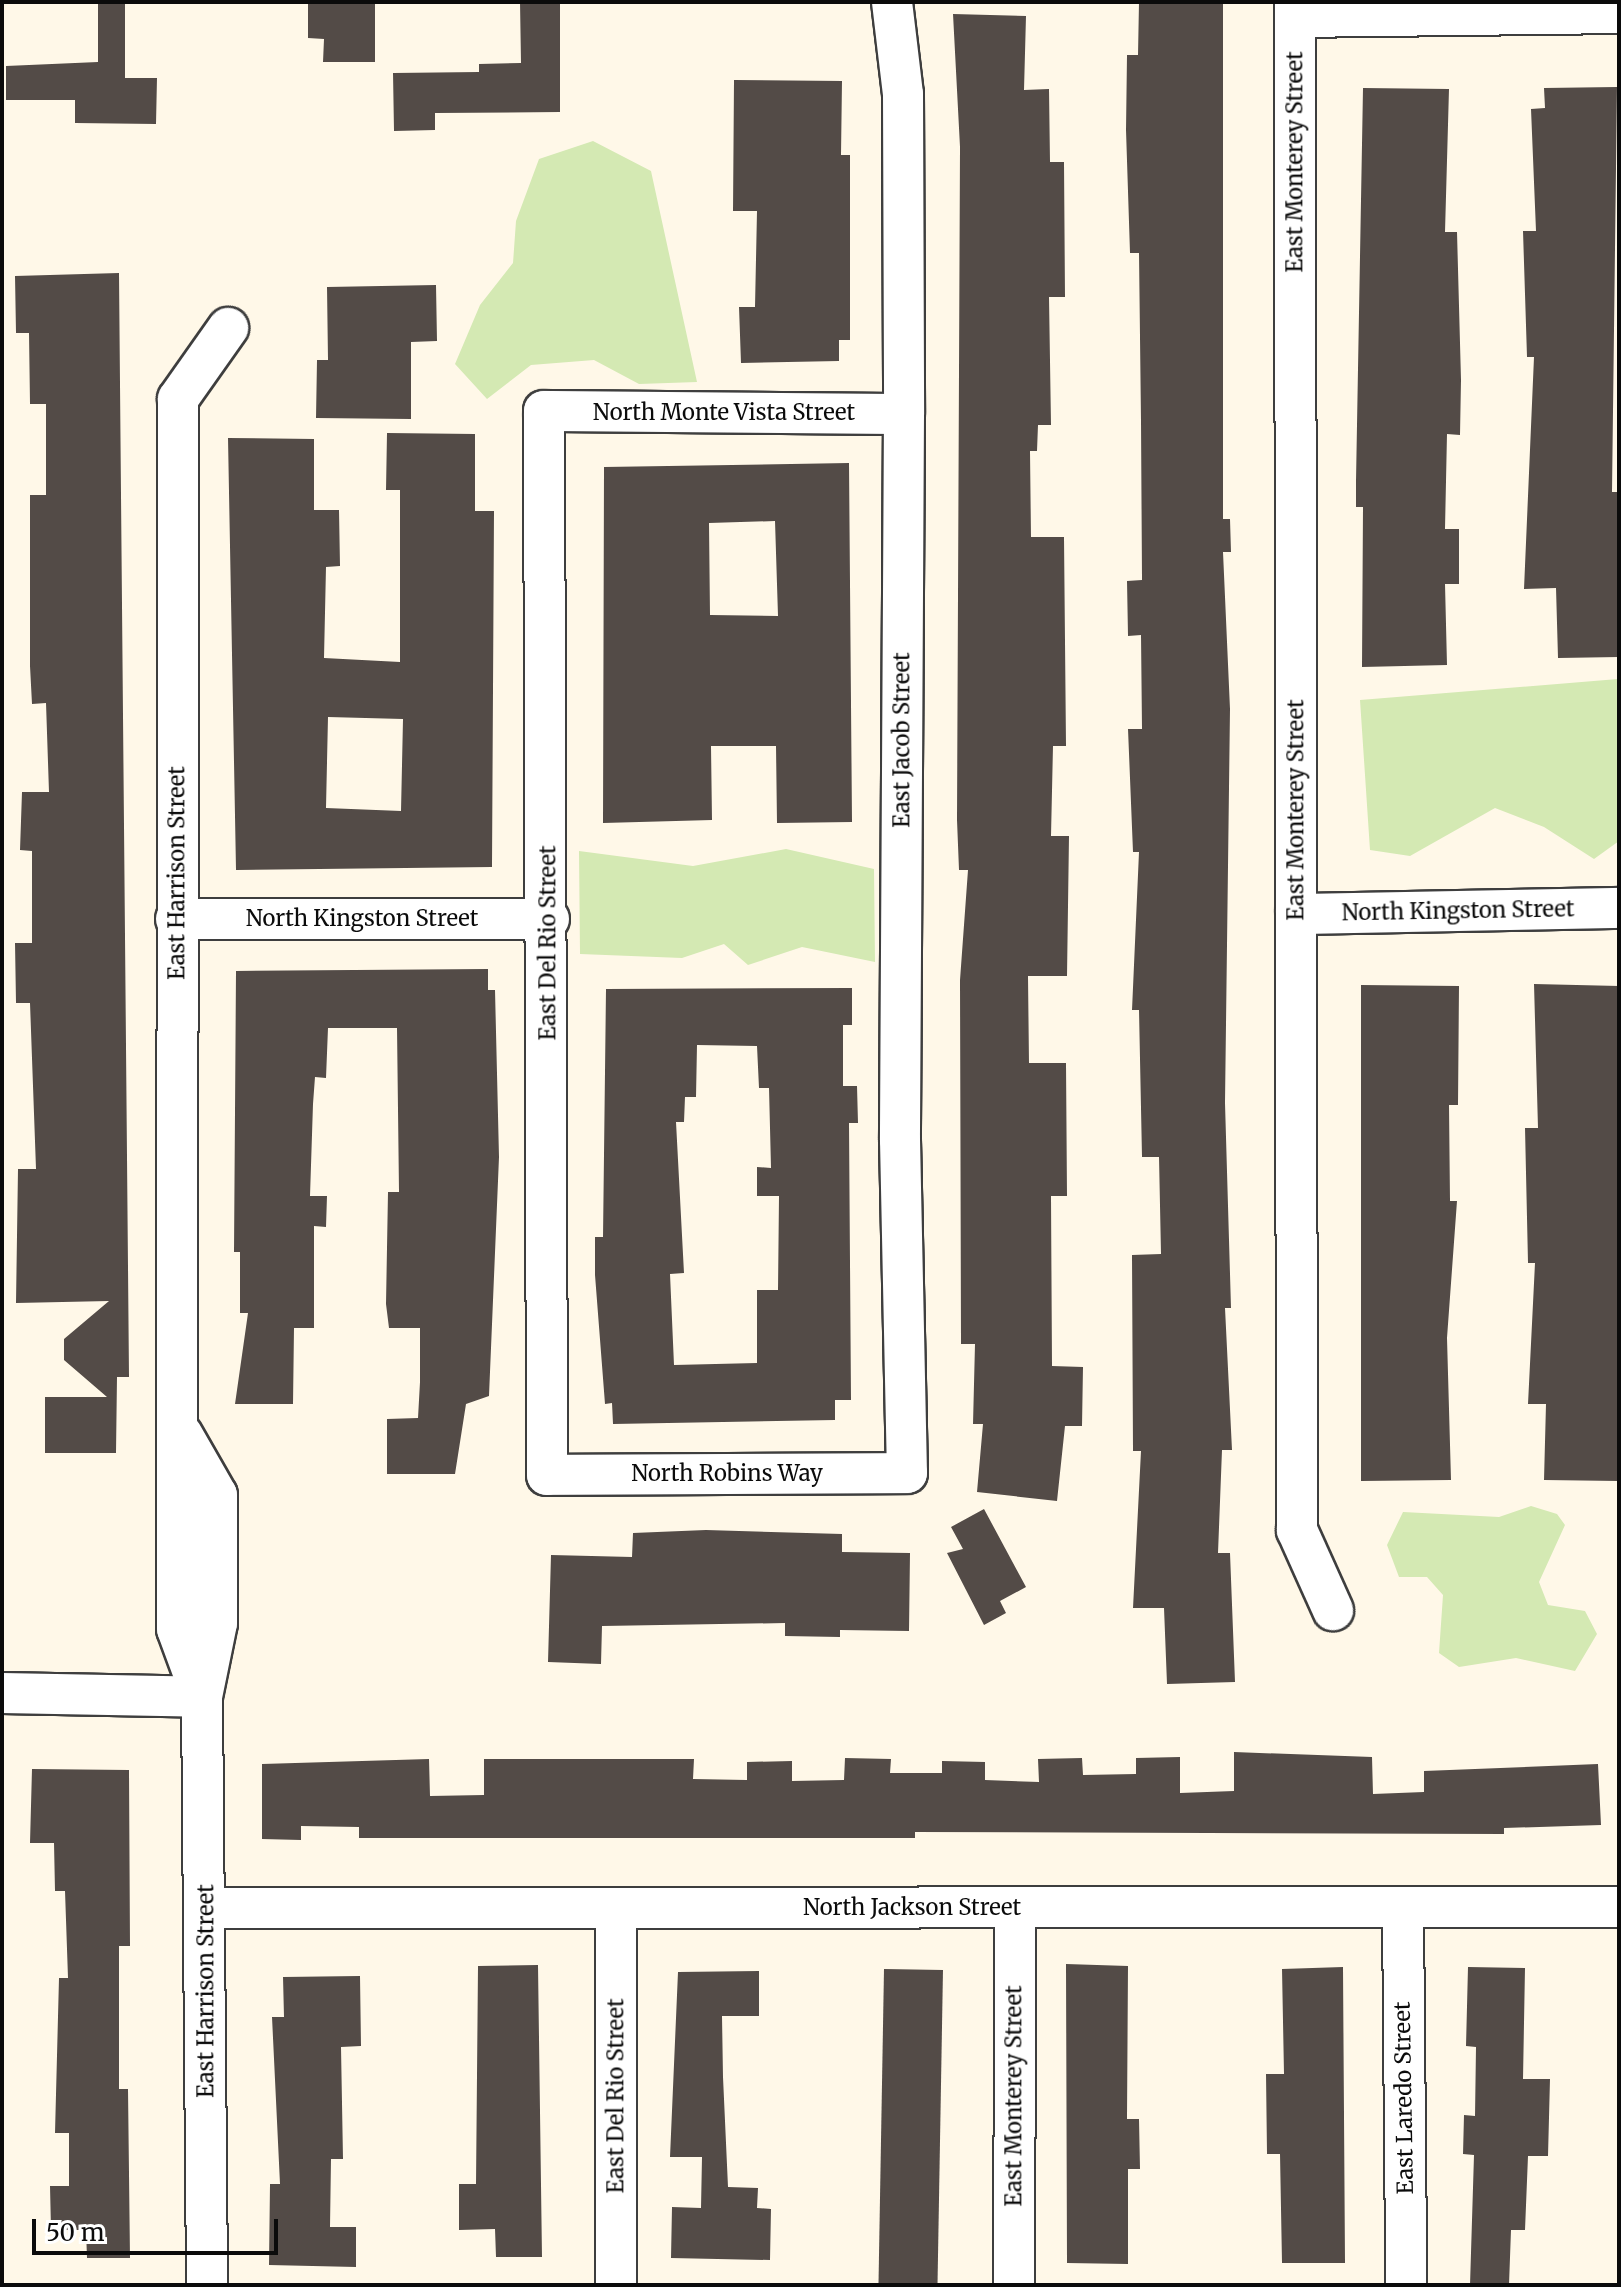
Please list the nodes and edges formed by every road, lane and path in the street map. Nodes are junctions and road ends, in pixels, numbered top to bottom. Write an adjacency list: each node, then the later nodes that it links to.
1 (890, 4): 6 (street, East Jacob Street)
2 (1295, 10): 3 (street); 8 (street, East Monterey Street)
3 (1619, 13)
4 (228, 328): 9 (street, East Harrison Street)
5 (544, 411): 6 (street, North Monte Vista Street); 10 (street, East Del Rio Street)
6 (904, 414): 11 (street, East Jacob Street)
7 (1619, 908): 8 (street, North Kingston Street)
8 (1296, 914): 13 (street, East Monterey Street)
9 (176, 919): 10 (street, North Kingston Street); 15 (street, East Harrison Street)
10 (549, 919): 12 (street, East Del Rio Street)
11 (907, 1473): 12 (street, North Robins Way)
12 (547, 1475)
13 (1333, 1610)
14 (2, 1693): 15 (street)
15 (202, 1697): 17 (street, East Harrison Street)
16 (1619, 1907): 20 (street, North Jackson Street)
17 (206, 1908): 18 (street, North Jackson Street); 21 (street, East Harrison Street)
18 (616, 1908): 19 (street, North Jackson Street); 22 (street, East Del Rio Street)
19 (1015, 1908): 20 (street, North Jackson Street); 23 (street, East Monterey Street)
20 (1403, 1910): 24 (street, East Laredo Street)
21 (207, 2285)
22 (616, 2285)
23 (1014, 2285)
24 (1406, 2285)

